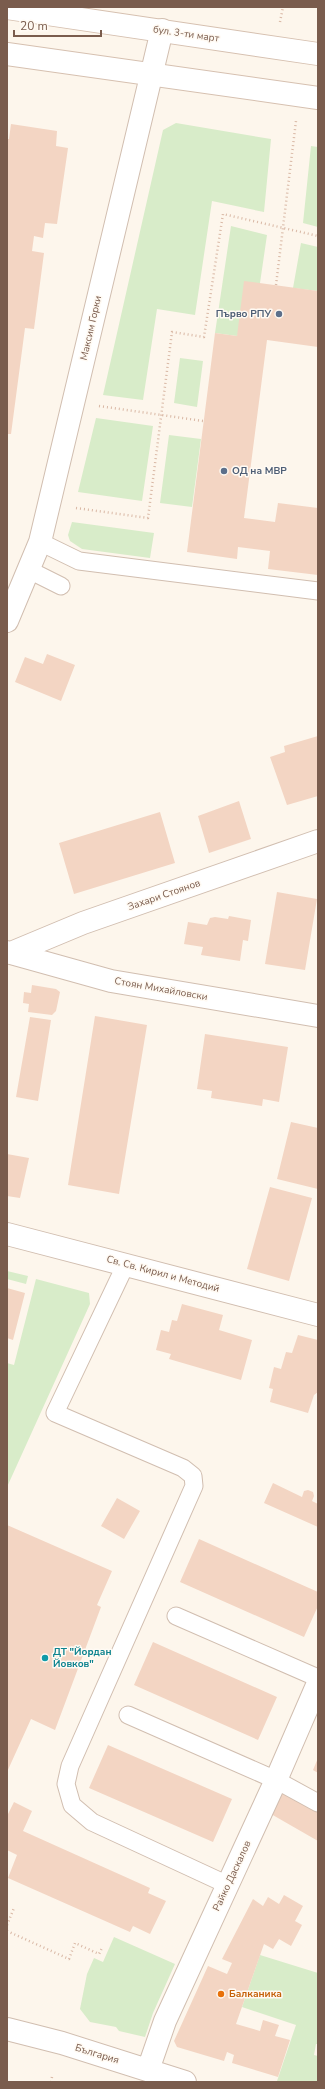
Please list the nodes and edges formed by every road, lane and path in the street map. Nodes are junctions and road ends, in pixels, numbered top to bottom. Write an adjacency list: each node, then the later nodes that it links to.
1 (7, 8): 2 (street, бул. 3-ти март)
2 (162, 30): 4 (street, бул. 3-ти март); 5 (street, Максим Горки)
3 (7, 54): 5 (street)
4 (318, 54)
5 (151, 74): 6 (street); 10 (street, Максим Горки)
6 (309, 96): 7 (path)
7 (283, 228): 8 (path); 9 (path); 11 (path)
8 (318, 236)
9 (276, 286)
10 (73, 402): 11 (path); 13 (street, Максим Горки)
11 (162, 415): 12 (path); 13 (path)
12 (203, 421)
13 (49, 504): 14 (street, Максим Горки)
14 (40, 542): 15 (street, Максим Горки); 17 (lane)
15 (29, 570): 16 (lane); 18 (street, Максим Горки)
16 (61, 586)
17 (318, 592)
18 (7, 621)
19 (318, 841): 20 (street, Захари Стоянов)
20 (9, 952): 21 (street, Стоян Михайловски)
21 (318, 1016)
22 (7, 1234): 23 (street, Св. Св. Кирил и Методий)
23 (126, 1264): 24 (street, Св. Св. Кирил и Методий); 31 (lane)
24 (318, 1315)
25 (176, 1616): 26 (lane)
26 (318, 1678)
27 (318, 1683): 29 (street, Райко Даскалов)
28 (128, 1715): 29 (lane)
29 (276, 1780): 30 (lane); 31 (street, Райко Даскалов)
30 (318, 1803)
31 (228, 1885): 37 (street, Райко Даскалов)
32 (14, 1908): 33 (path)
33 (7, 1925)
34 (7, 1931): 35 (path)
35 (102, 1948)
36 (7, 2029): 37 (street, България)
37 (148, 2070): 40 (street, България)
38 (52, 2077): 39 (path)
39 (51, 2082)
40 (185, 2082)

